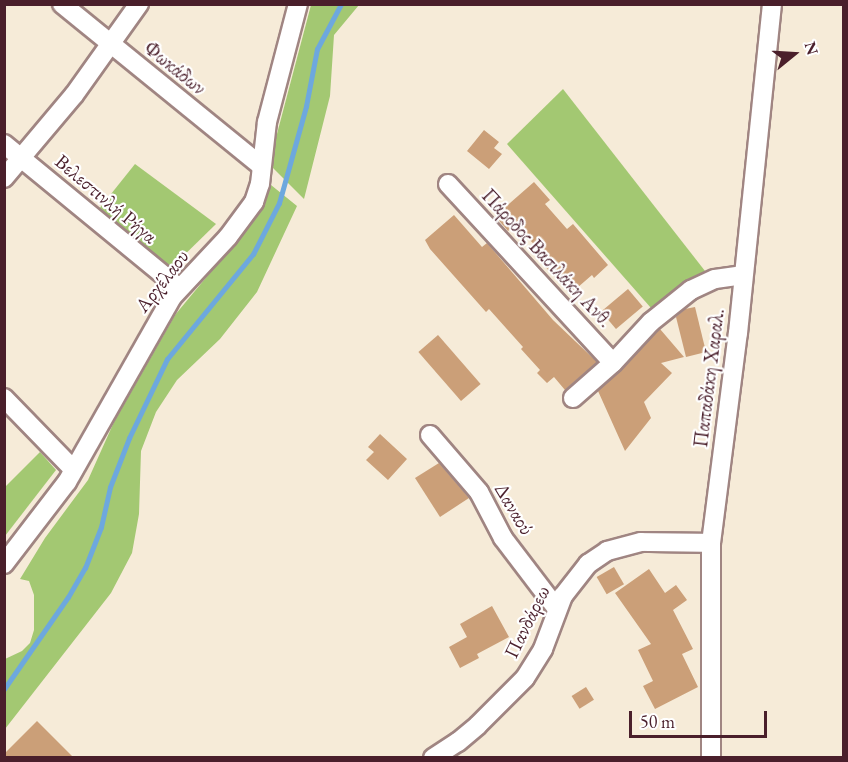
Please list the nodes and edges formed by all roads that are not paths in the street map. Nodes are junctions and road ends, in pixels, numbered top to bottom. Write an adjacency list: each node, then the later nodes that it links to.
1 (62, 4): 5 (street, Φωκάδων)
2 (139, 4): 5 (street)
3 (298, 4): 8 (street, Αρχέλαου)
4 (772, 4): 11 (street, Παπαδάκη Χαραλ.)
5 (111, 44): 7 (street); 8 (street, Φωκάδων)
6 (4, 144): 7 (street, Βελεστινλή Ρήγα)
7 (22, 158): 9 (street); 12 (street, Βελεστινλή Ρήγα)
8 (260, 165): 12 (street, Αρχέλαου)
9 (4, 178)
10 (448, 184): 13 (street, Πάροδος Βασιλάκη Ανθ.)
11 (742, 275): 13 (street); 18 (street, Παπαδάκη Χαραλ.)
12 (179, 288): 17 (street, Αρχέλαου)
13 (613, 363): 15 (street)
14 (4, 398): 17 (street)
15 (573, 399)
16 (430, 435): 20 (street, Δαναού)
17 (74, 470): 19 (street, Αρχέλαου)
18 (711, 543): 20 (street, Πανδάρεω); 22 (street, Παπαδάκη Χαραλ.)
19 (4, 564)
20 (557, 609): 21 (street, Πανδάρεω)
21 (433, 758)
22 (711, 758)

